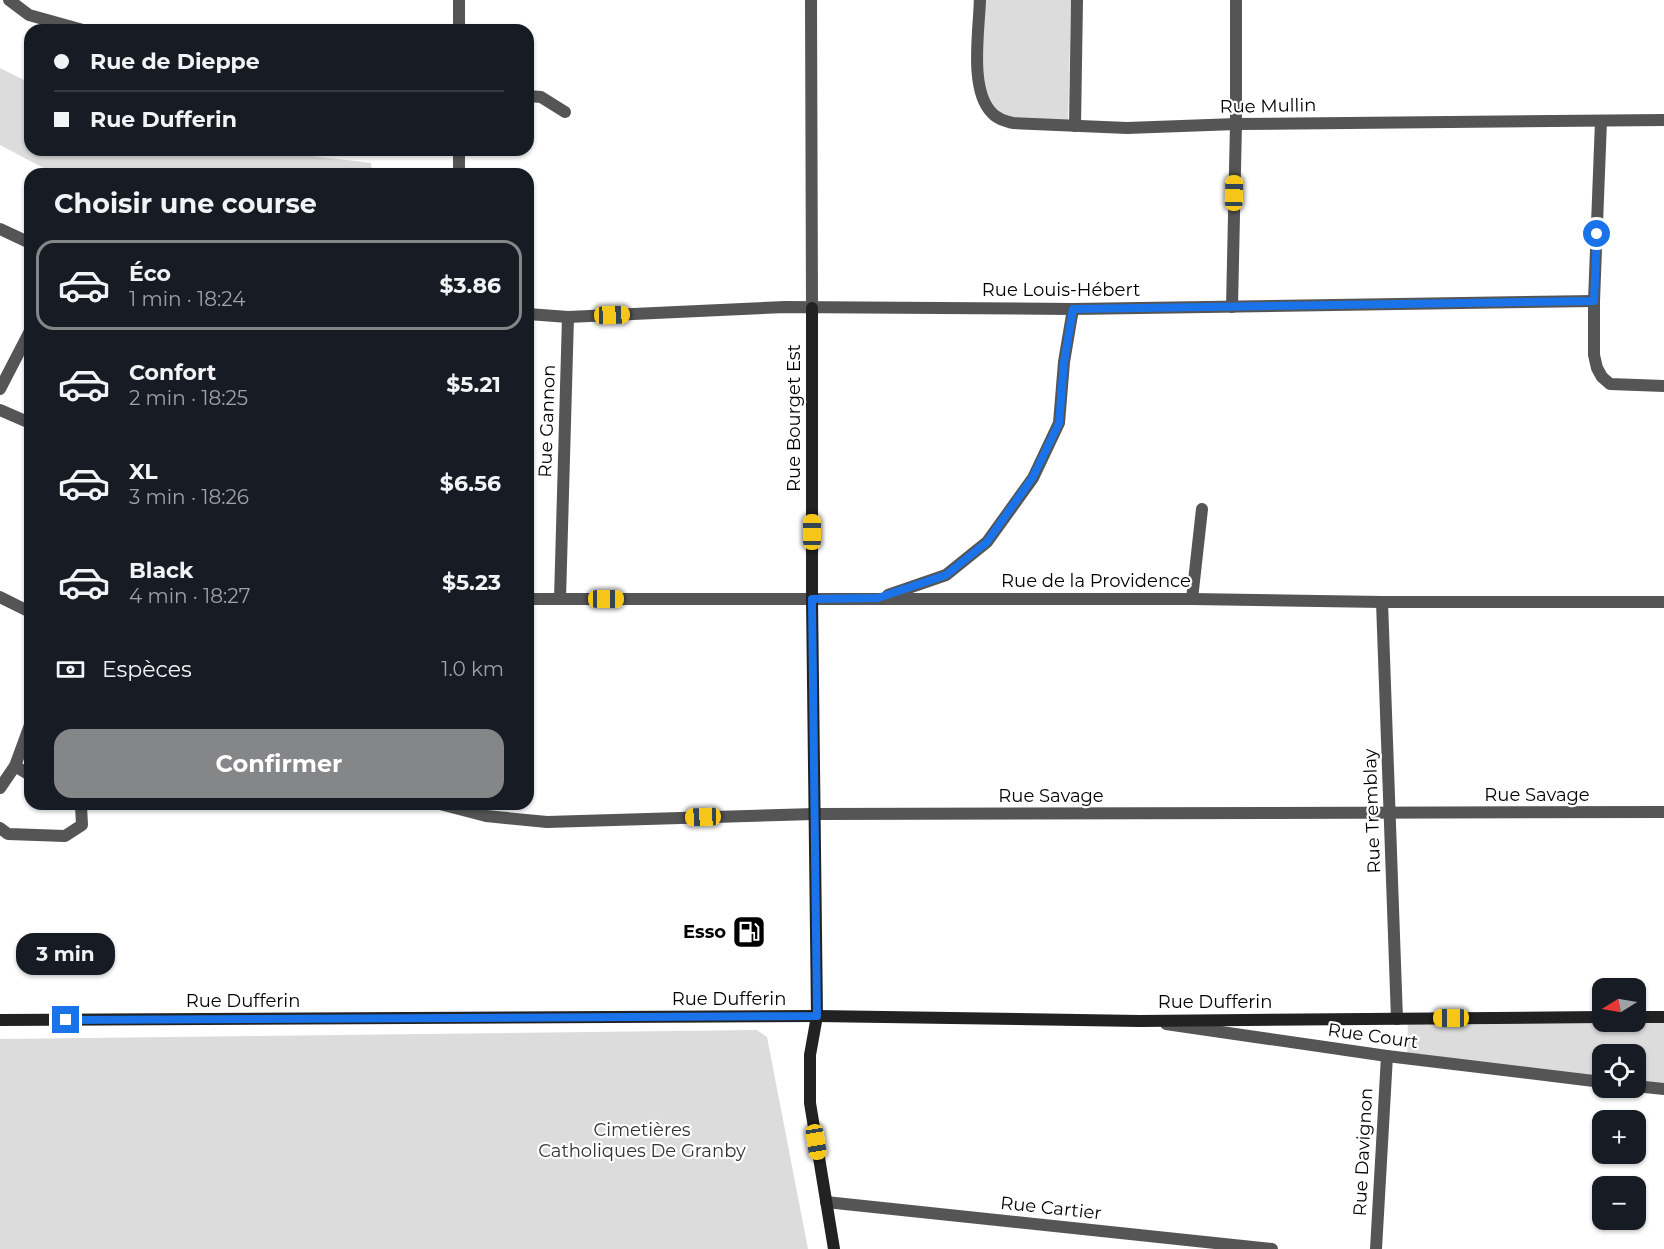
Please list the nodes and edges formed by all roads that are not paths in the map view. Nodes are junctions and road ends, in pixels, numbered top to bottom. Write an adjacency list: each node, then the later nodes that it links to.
1 (9, 0): 7 (street)
2 (459, 0): 8 (street)
3 (811, 0): 19 (street, Rue Bourget Est)
4 (980, 0): 14 (street, Rue Mullin)
5 (1077, 0): 14 (street)
6 (1236, 0): 13 (street)
7 (61, 24)
8 (459, 24)
9 (534, 96): 10 (street)
10 (566, 112)
11 (1664, 120): 12 (street, Rue Mullin)
12 (1601, 121): 13 (street, Rue Mullin); 17 (street)
13 (1236, 124): 14 (street, Rue Mullin); 18 (street)
14 (1075, 126)
15 (0, 229): 16 (street)
16 (24, 240)
17 (1594, 301): 18 (street, Rue Louis-Hébert); 24 (street)
18 (1232, 307): 20 (street, Rue Louis-Hébert)
19 (812, 308): 20 (street, Rue Louis-Hébert); 22 (street, Rue Louis-Hébert); 34 (main road, Rue Bourget Est)
20 (1073, 309): 30 (street)
21 (534, 314): 22 (street, Rue Louis-Hébert)
22 (568, 317): 33 (street, Rue Gannon)
23 (24, 343): 25 (street)
24 (1664, 386)
25 (0, 389)
26 (0, 410): 27 (street)
27 (24, 420)
28 (1202, 509): 31 (street)
29 (0, 597): 37 (street)
30 (878, 598): 31 (street, Rue de la Providence); 34 (street, Rue de la Providence)
31 (1192, 598): 35 (street, Rue de la Providence)
32 (534, 599): 33 (street, Rue de la Providence)
33 (560, 599): 34 (street, Rue de la Providence)
34 (812, 599): 46 (main road, Rue Bourget Est)
35 (1382, 602): 36 (street, Rue de la Providence); 44 (street, Rue Tremblay)
36 (1664, 602)
37 (24, 609)
38 (24, 741): 39 (street)
39 (15, 766): 40 (street); 41 (street)
40 (24, 771)
41 (0, 788)
42 (81, 810): 47 (street)
43 (463, 810): 46 (street, Rue Savage)
44 (1390, 813): 45 (street, Rue Savage); 46 (street, Rue Savage); 52 (street, Rue Tremblay)
45 (1664, 813)
46 (814, 814): 48 (main road, Rue Bourget Est)
47 (0, 828)
48 (817, 1016): 53 (main road, Rue Dufferin); 54 (main road, Rue Dufferin); 59 (main road, Rue Bourget Est)
49 (1592, 1017): 52 (main road, Rue Dufferin)
50 (1646, 1017): 51 (main road)
51 (1664, 1017)
52 (1397, 1019): 54 (main road, Rue Dufferin)
53 (0, 1020)
54 (1140, 1021): 55 (street, Rue Court)
55 (1387, 1056): 56 (street, Rue Court); 62 (street, Rue Davignon)
56 (1592, 1081)
57 (1646, 1087): 58 (street)
58 (1664, 1089)
59 (826, 1202): 60 (main road, Rue Bourget Est); 61 (street, Rue Cartier)
60 (834, 1249)
61 (1272, 1249)
62 (1376, 1249)

